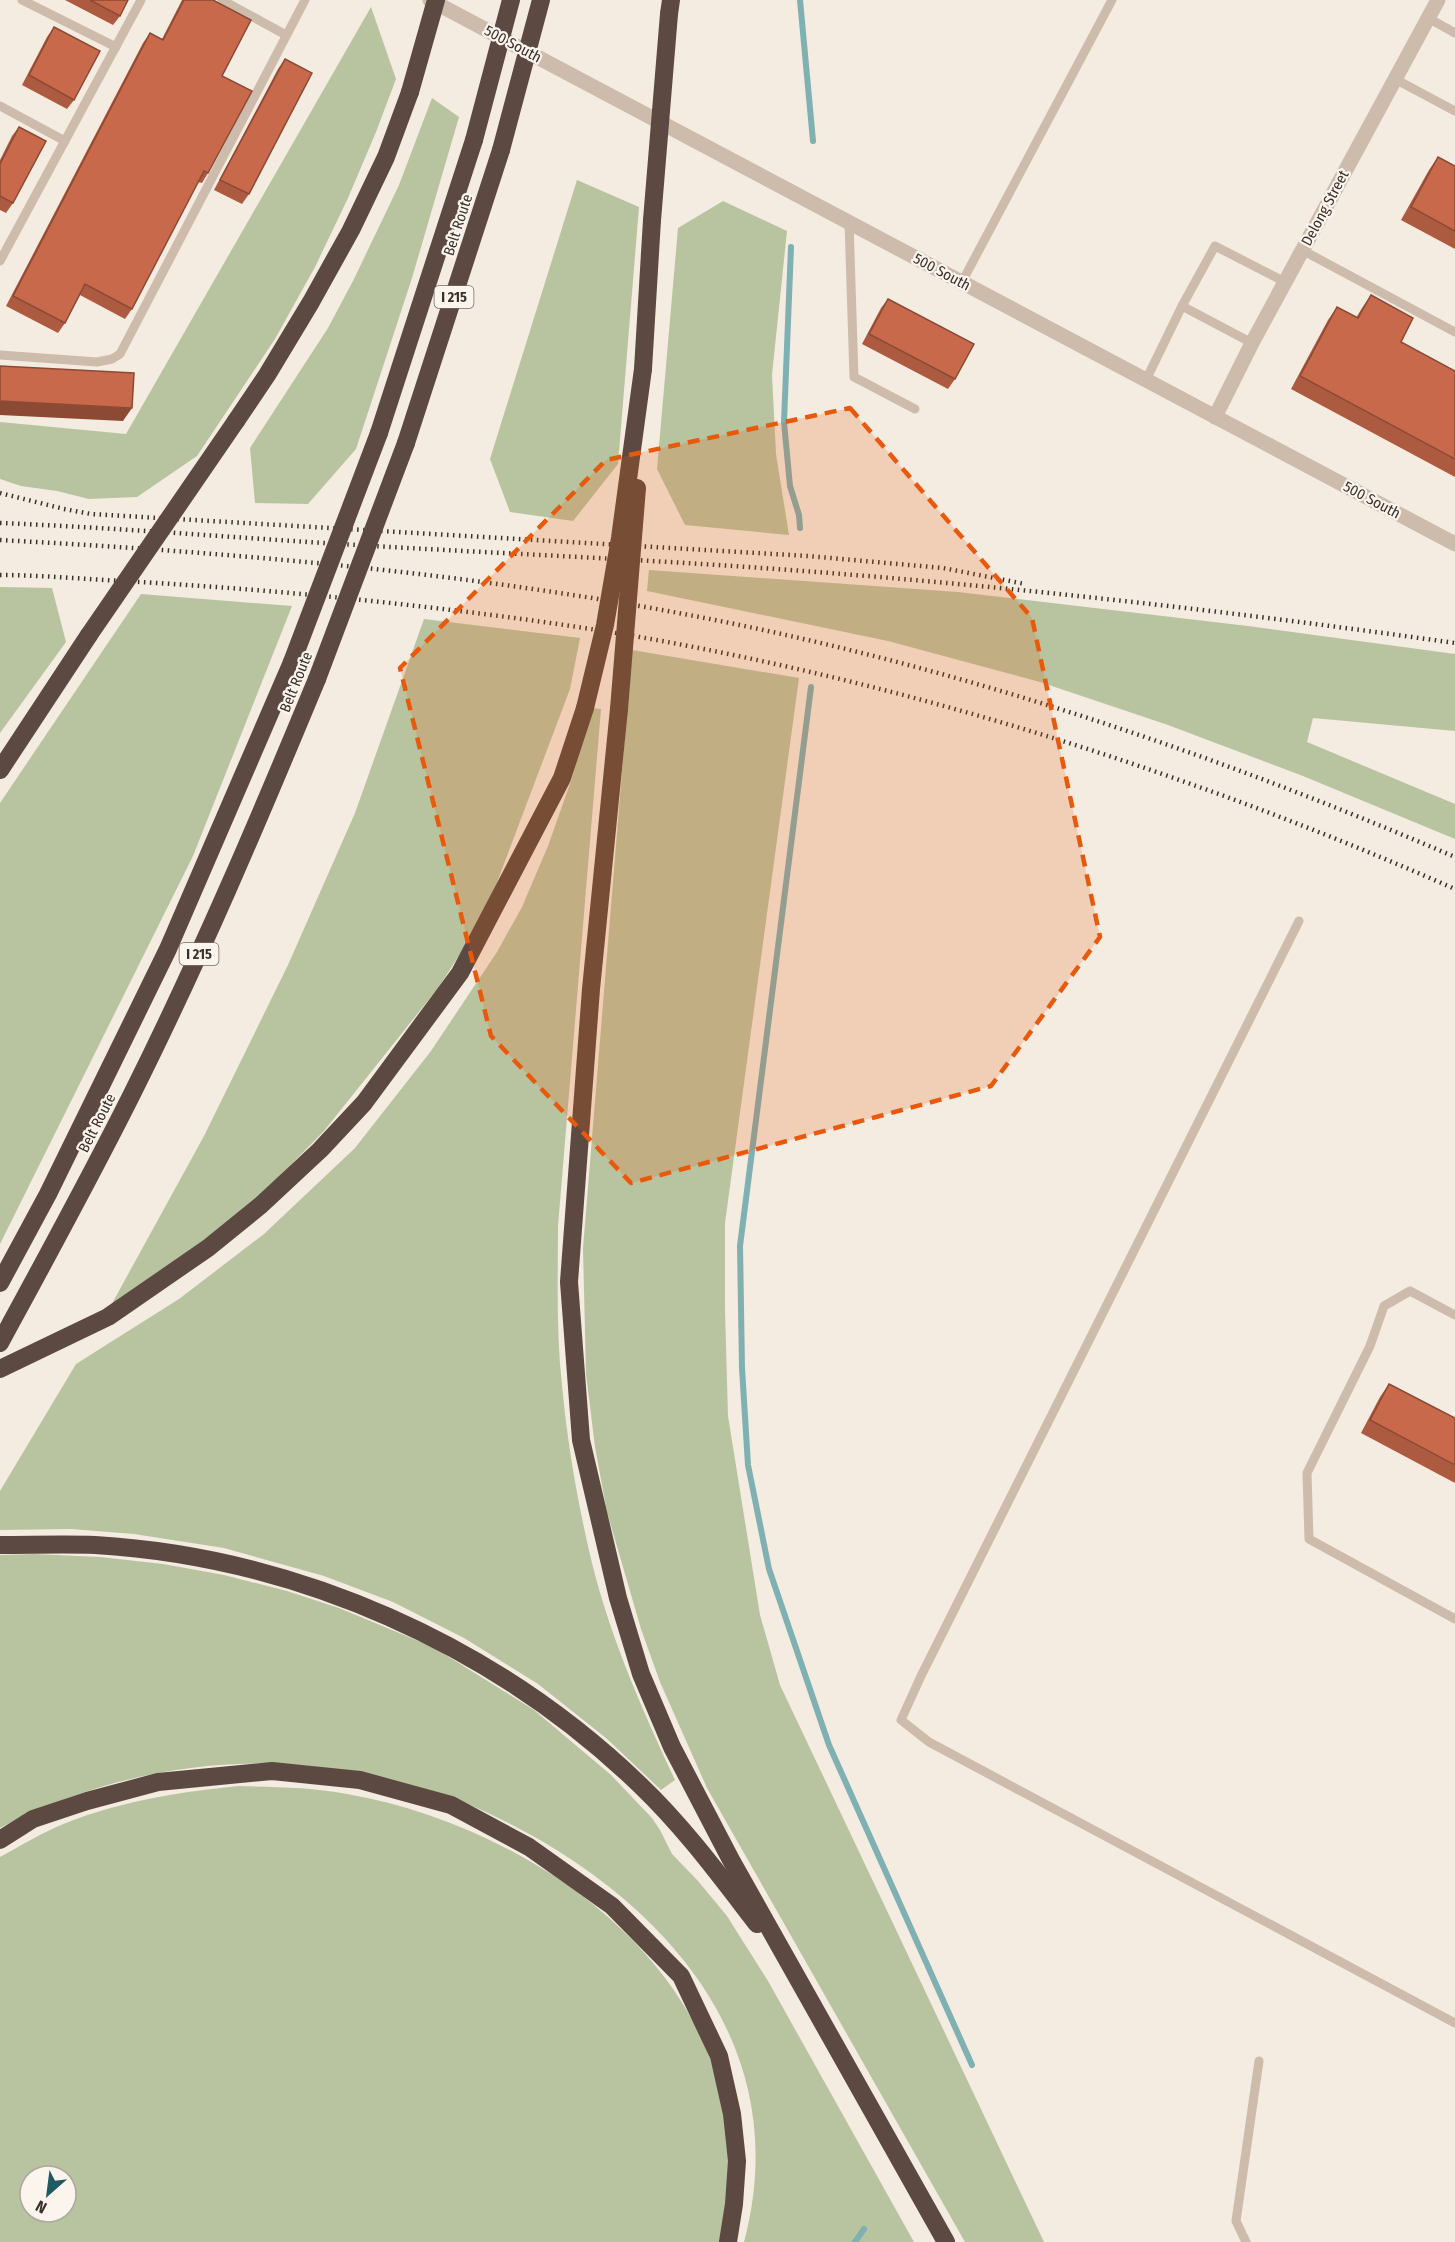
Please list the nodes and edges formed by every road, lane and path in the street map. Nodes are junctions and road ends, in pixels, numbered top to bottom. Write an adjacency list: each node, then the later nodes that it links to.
1 (22, 0): 15 (lane)
2 (141, 0): 15 (lane)
3 (222, 0): 14 (lane)
4 (305, 0): 14 (lane)
5 (430, 0): 20 (street, 500 South)
6 (436, 0): 35 (highway, bridge)
7 (511, 0): 37 (highway, Belt Route / I 215, bridge)
8 (541, 0): 39 (highway, Belt Route / I 215, bridge)
9 (1112, 0): 24 (lane)
10 (1438, 0): 12 (street, Delong Street)
11 (670, 7): 30 (highway, bridge)
12 (1428, 18): 13 (lane); 16 (street, Delong Street)
13 (1455, 33)
14 (286, 35): 29 (lane)
15 (116, 47): 19 (lane)
16 (1395, 79): 18 (lane); 22 (street, Delong Street)
17 (0, 106): 19 (lane)
18 (1455, 111)
19 (65, 141): 21 (lane)
20 (849, 222): 24 (street, 500 South); 32 (lane)
21 (4, 243): 23 (lane)
22 (1302, 250): 25 (street, Delong Street); 27 (lane)
23 (0, 261)
24 (962, 282): 31 (street, 500 South)
25 (1285, 282): 26 (lane); 28 (street, Delong Street)
26 (1182, 306): 28 (lane); 31 (lane)
27 (1455, 332)
28 (1252, 343): 33 (street, Delong Street)
29 (0, 355)
30 (643, 369): 40 (highway, bridge); 44 (highway, bridge)
31 (1146, 380): 33 (street, 500 South)
32 (915, 409)
33 (1215, 417): 34 (street, 500 South)
34 (1455, 544)
35 (0, 770)
36 (1299, 921): 45 (lane)
37 (0, 1283)
38 (1455, 1315): 42 (lane)
39 (0, 1343)
40 (0, 1369)
41 (0, 1545): 44 (highway)
42 (1455, 1619)
43 (0, 1839): 47 (highway)
44 (803, 1986): 48 (highway)
45 (1455, 2023)
46 (1259, 2061): 49 (lane)
47 (728, 2242)
48 (946, 2242)
49 (1246, 2242)

